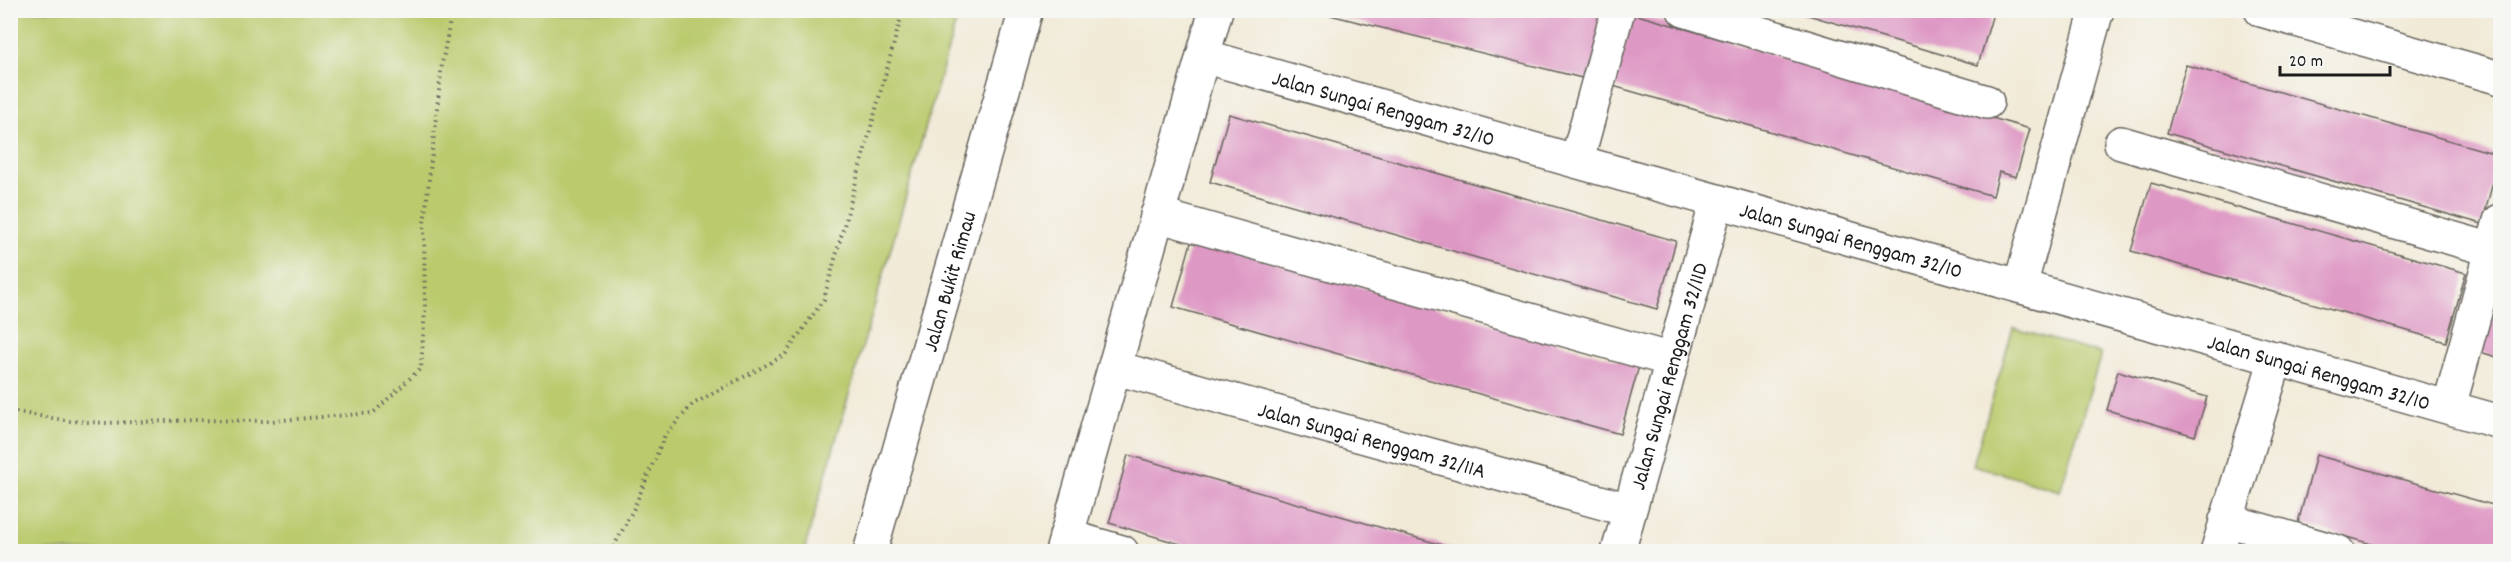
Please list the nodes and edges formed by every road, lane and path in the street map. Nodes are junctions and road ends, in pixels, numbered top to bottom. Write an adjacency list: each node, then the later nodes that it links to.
1 (452, 10): 22 (path)
2 (903, 10): 27 (path)
3 (1026, 10): 28 (street, Jalan Bukit Rimau)
4 (1216, 10): 9 (street)
5 (1618, 10): 13 (street)
6 (1684, 10): 11 (street)
7 (2097, 10): 17 (street)
8 (2261, 10): 10 (street)
9 (1203, 56): 13 (street, Jalan Sungai Renggam 32/10); 15 (street)
10 (2500, 78)
11 (1987, 102)
12 (2121, 143): 16 (street)
13 (1577, 160): 14 (street, Jalan Sungai Renggam 32/10)
14 (1717, 201): 17 (street, Jalan Sungai Renggam 32/10); 19 (street, Jalan Sungai Renggam 32/11D)
15 (1157, 215): 19 (street); 20 (street)
16 (2498, 241): 21 (street)
17 (2020, 286): 18 (street, Jalan Sungai Renggam 32/10)
18 (2276, 358): 21 (street, Jalan Sungai Renggam 32/10); 25 (street)
19 (1672, 360): 24 (street, Jalan Sungai Renggam 32/11D)
20 (1116, 368): 24 (street, Jalan Sungai Renggam 32/11A); 26 (street)
21 (2449, 407): 23 (street, Jalan Sungai Renggam 32/10)
22 (10, 411)
23 (2500, 422)
24 (1629, 510): 30 (street, Jalan Sungai Renggam 32/11D)
25 (2226, 520): 31 (street); 32 (street)
26 (1064, 544): 29 (street)
27 (611, 552)
28 (870, 552)
29 (1122, 552)
30 (1618, 552)
31 (2217, 552)
32 (2338, 552)

